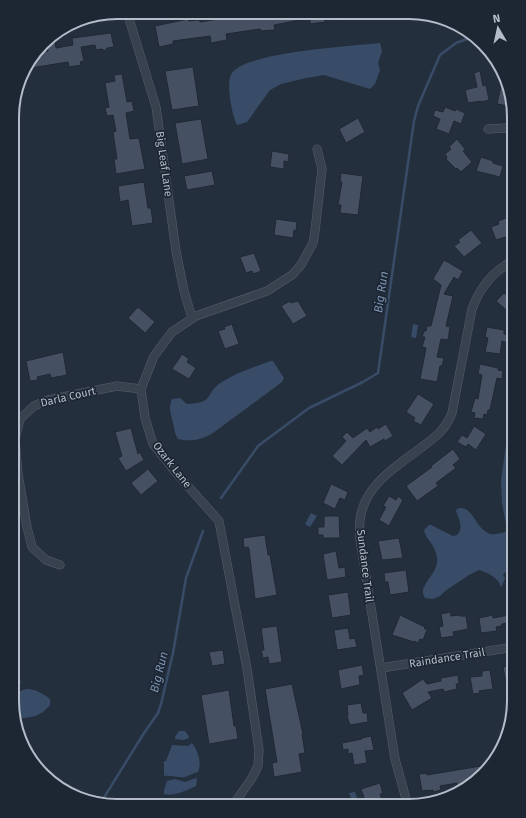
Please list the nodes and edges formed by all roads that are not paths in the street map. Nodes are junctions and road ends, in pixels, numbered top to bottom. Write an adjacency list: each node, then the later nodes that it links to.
1 (129, 19): 6 (street, Big Leaf Lane)
2 (507, 128): 3 (street)
3 (488, 129)
4 (317, 149): 6 (street, Ozark Lane)
5 (507, 264): 12 (street, Sundance Trail)
6 (192, 318): 7 (street, Ozark Lane)
7 (141, 389): 8 (street, Darla Court); 13 (street, Ozark Lane)
8 (19, 423)
9 (19, 480): 10 (street, Darla Court)
10 (60, 565)
11 (507, 648): 12 (street, Raindance Trail)
12 (380, 668): 14 (street, Sundance Trail)
13 (238, 799)
14 (406, 799)

